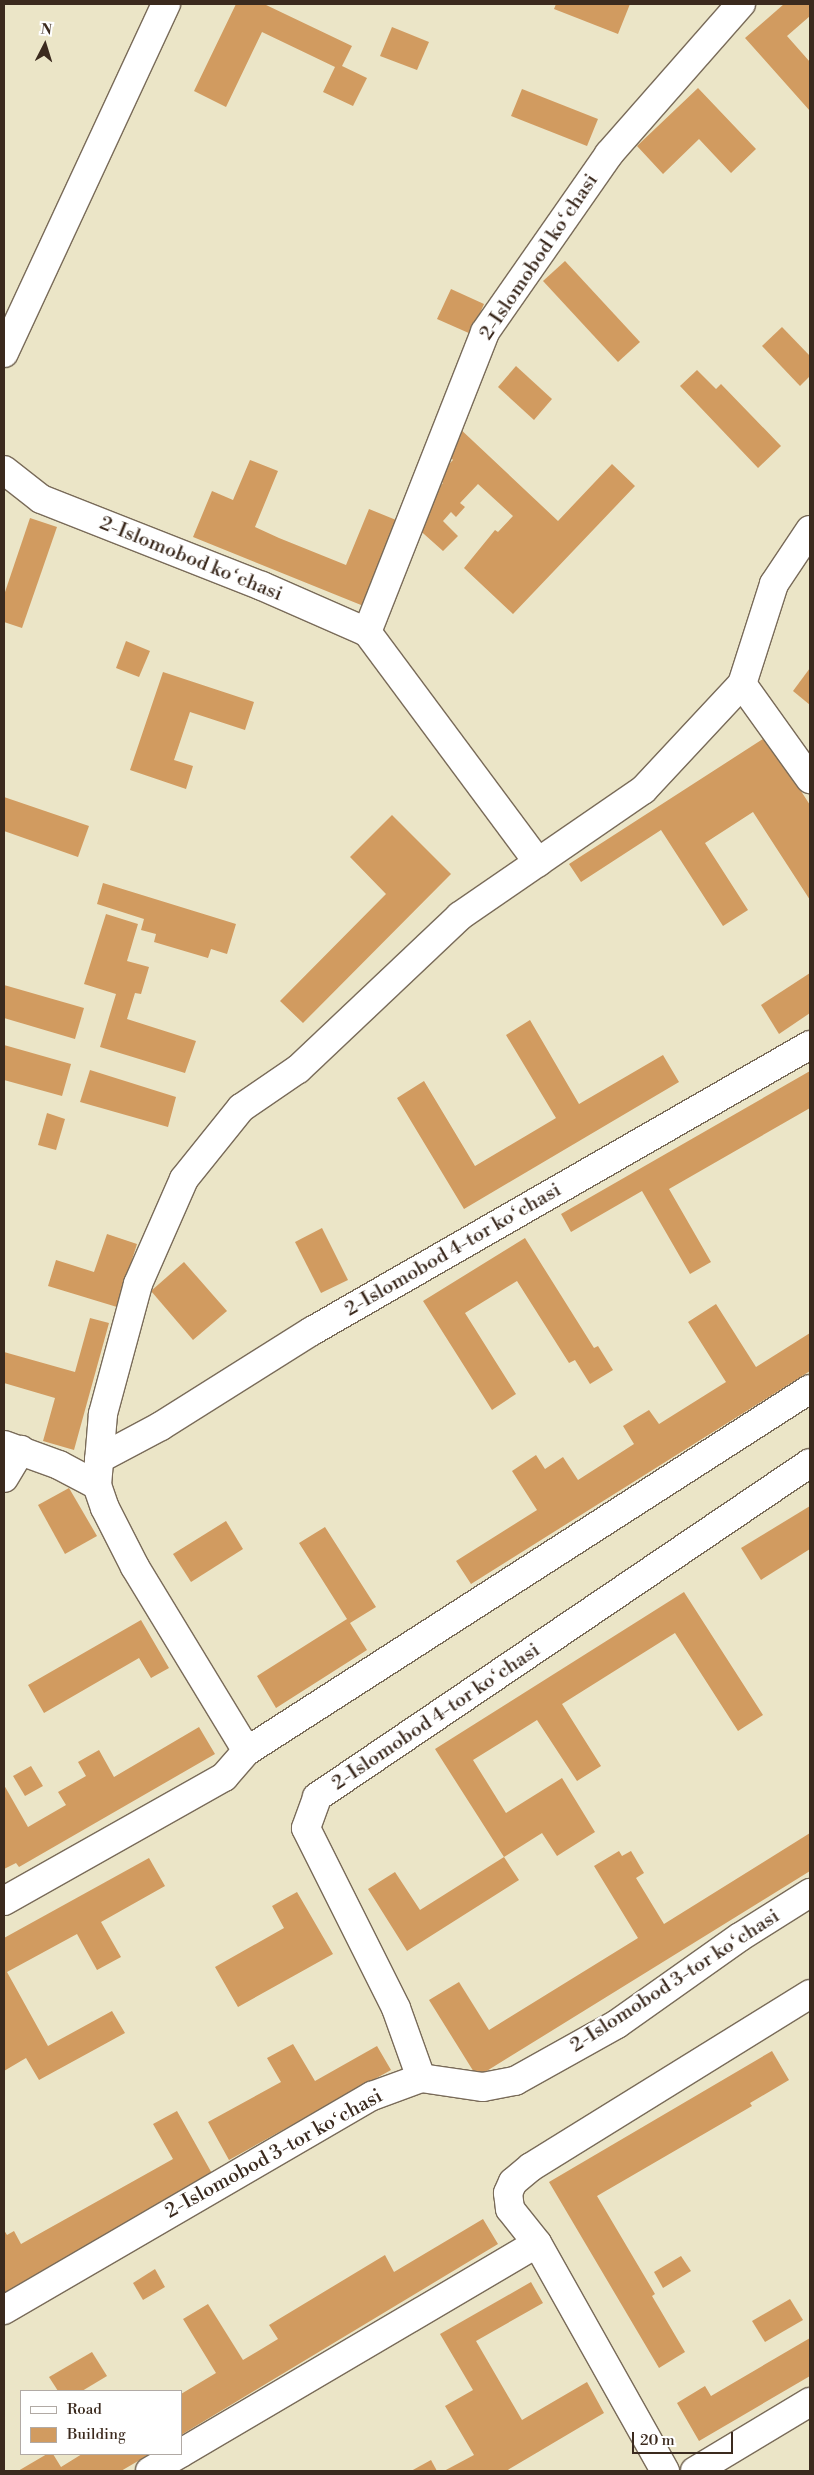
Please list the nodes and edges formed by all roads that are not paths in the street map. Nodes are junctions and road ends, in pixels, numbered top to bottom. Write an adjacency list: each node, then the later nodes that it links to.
1 (166, 4): 3 (street)
2 (741, 4): 6 (street, 2-Islomobod koʻchasi)
3 (4, 353)
4 (10, 476): 6 (street, 2-Islomobod koʻchasi)
5 (810, 530): 7 (street)
6 (367, 632): 9 (street, 2-Islomobod koʻchasi)
7 (742, 684): 8 (street); 9 (street)
8 (810, 779)
9 (538, 862): 15 (street)
10 (810, 1045): 15 (street, 2-Islomobod 4-tor koʻchasi)
11 (810, 1389): 16 (street)
12 (12, 1448): 14 (street); 15 (street)
13 (810, 1463): 20 (street, 2-Islomobod 4-tor koʻchasi)
14 (4, 1478)
15 (100, 1484): 16 (street)
16 (247, 1751): 18 (street)
17 (810, 1893): 20 (street, 2-Islomobod 3-tor koʻchasi)
18 (4, 1901)
19 (810, 1994): 21 (street)
20 (421, 2078): 22 (street, 2-Islomobod 3-tor koʻchasi)
21 (537, 2243): 24 (street); 27 (street)
22 (4, 2310)
23 (810, 2402): 28 (street)
24 (182, 2452)
25 (177, 2455): 26 (street)
26 (150, 2471)
27 (665, 2471)
28 (695, 2471)

